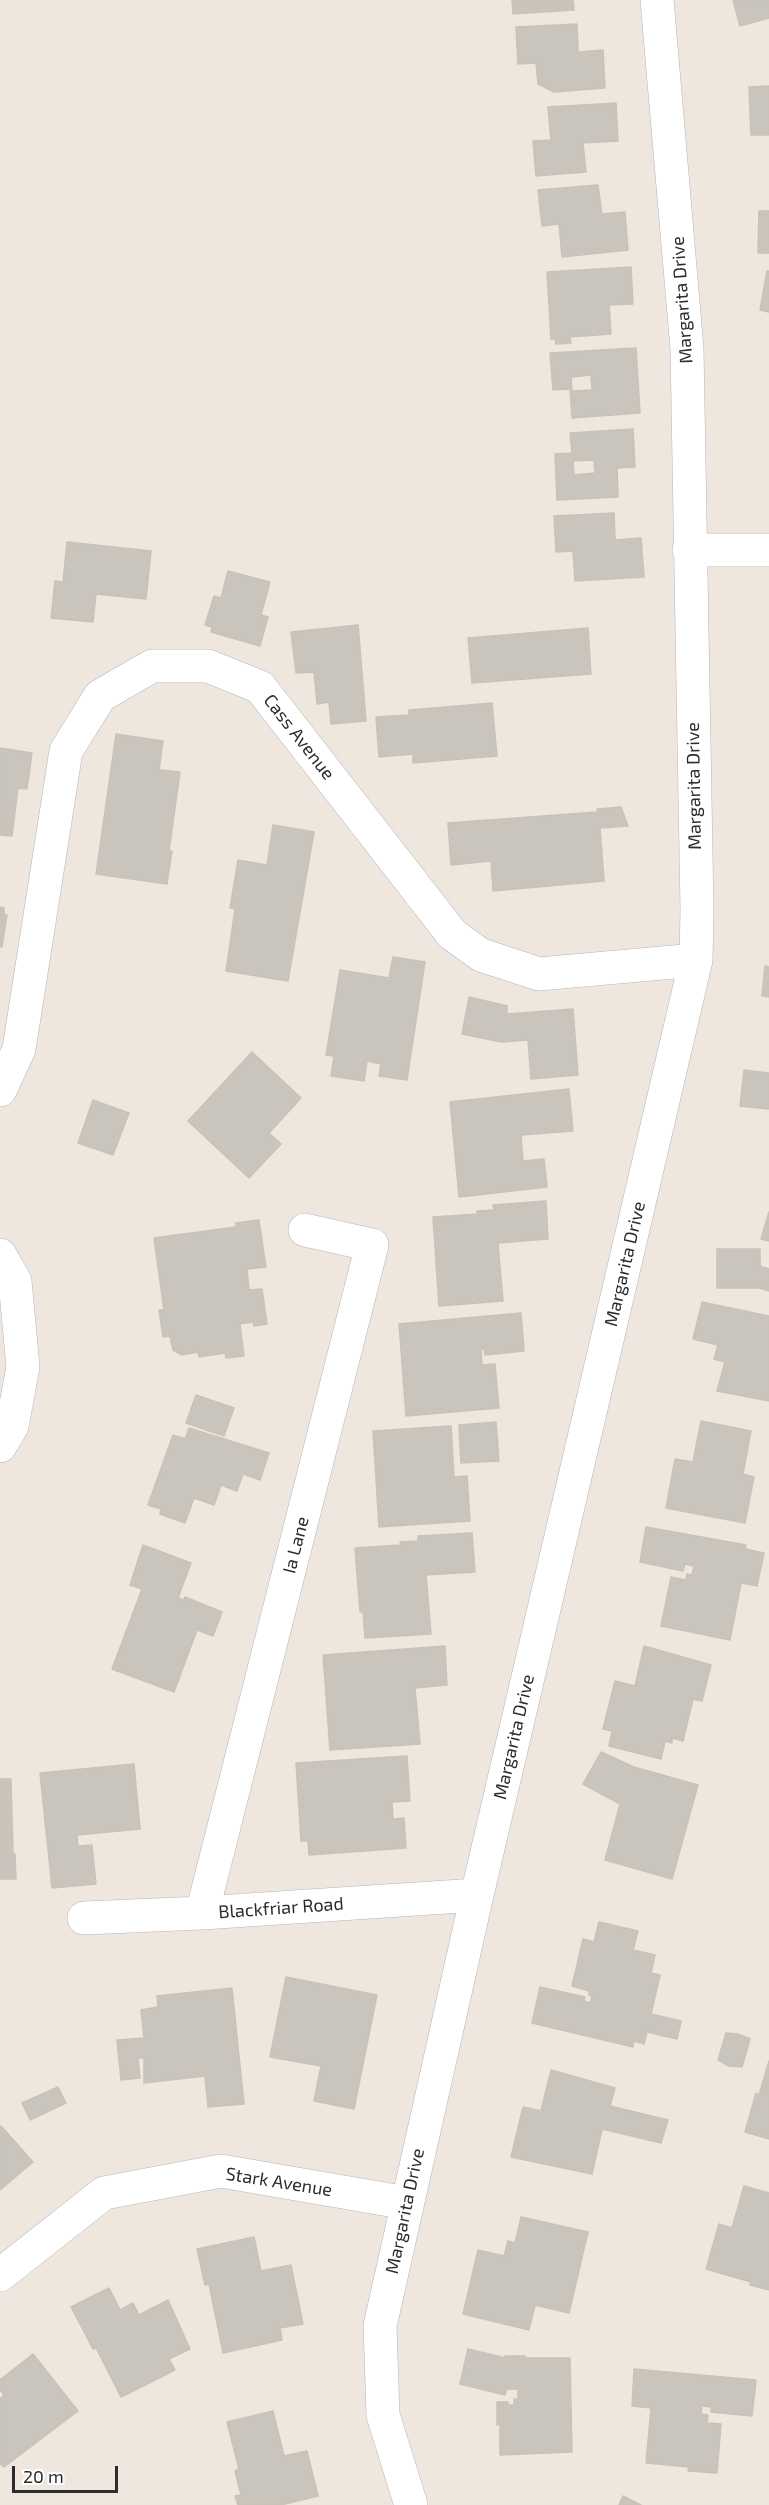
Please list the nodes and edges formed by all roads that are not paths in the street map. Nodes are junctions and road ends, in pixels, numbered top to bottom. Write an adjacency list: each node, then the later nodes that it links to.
1 (657, 0): 2 (street, Margarita Drive)
2 (689, 549): 3 (street); 4 (street, Margarita Drive)
3 (769, 550)
4 (696, 960): 5 (street, Cass Avenue); 9 (street, Margarita Drive)
5 (0, 1090)
6 (305, 1230): 10 (street, Ia Lane)
7 (0, 1255): 8 (street)
8 (0, 1446)
9 (477, 1894): 10 (street, Blackfriar Road); 12 (street, Margarita Drive)
10 (202, 1913): 11 (street, Blackfriar Road)
11 (84, 1918)
12 (407, 2203): 13 (street, Stark Avenue); 14 (street, Margarita Drive)
13 (0, 2275)
14 (411, 2505)

